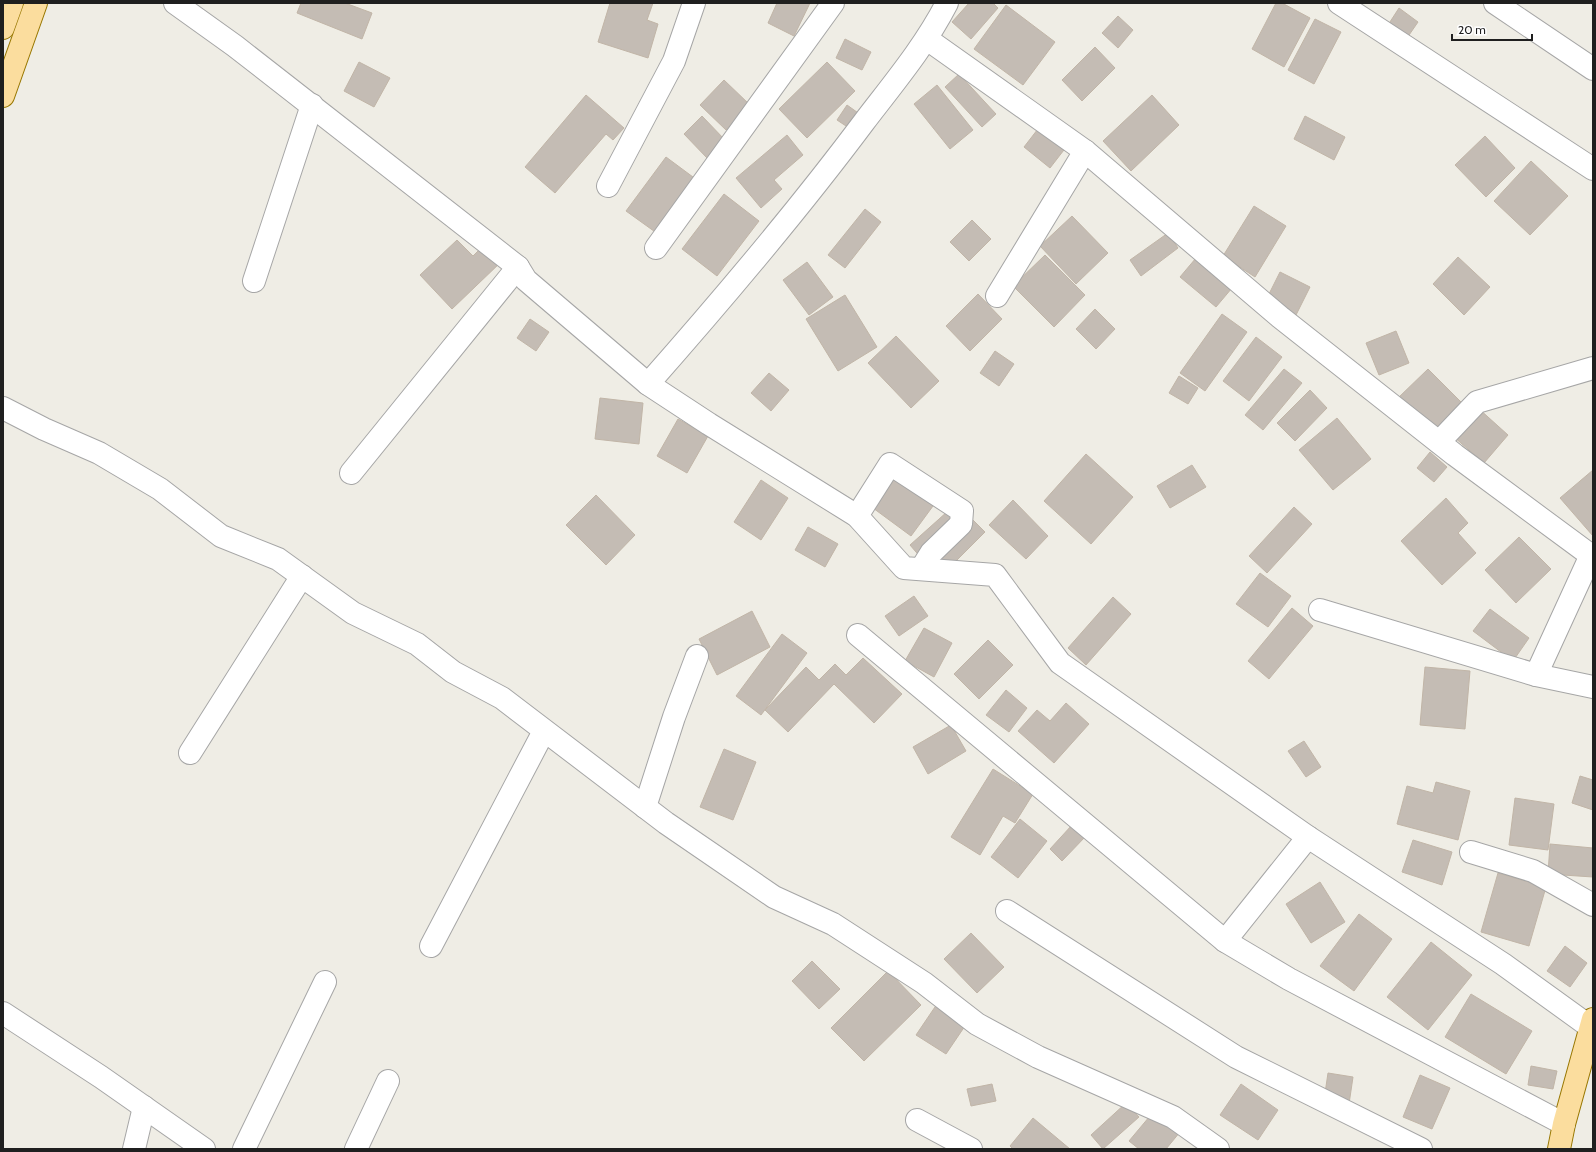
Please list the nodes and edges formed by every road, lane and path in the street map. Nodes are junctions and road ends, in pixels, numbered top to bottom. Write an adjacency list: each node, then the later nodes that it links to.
1 (12, 3): 9 (main road)
2 (36, 3): 12 (main road)
3 (175, 3): 13 (street)
4 (694, 3): 16 (street)
5 (833, 3): 17 (street)
6 (947, 3): 10 (street)
7 (1339, 3): 15 (street)
8 (1495, 3): 11 (street)
9 (3, 28)
10 (926, 39): 14 (street); 22 (street)
11 (1593, 69)
12 (3, 96)
13 (312, 106): 18 (street); 19 (street)
14 (1085, 151): 20 (street); 24 (street)
15 (1593, 169)
16 (608, 186)
17 (656, 248)
18 (518, 267): 22 (street); 25 (street)
19 (254, 282)
20 (997, 296)
21 (1593, 368): 24 (street)
22 (648, 384): 26 (street)
23 (3, 408): 29 (street)
24 (1439, 442): 27 (street)
25 (351, 473)
26 (857, 516): 28 (street); 28 (street)
27 (1592, 556): 33 (street)
28 (921, 569): 38 (street)
29 (302, 576): 35 (street); 36 (street)
30 (1320, 610): 33 (street)
31 (858, 635): 42 (street)
32 (697, 656): 37 (street)
33 (1536, 675): 34 (street)
34 (1593, 687)
35 (544, 731): 37 (street); 43 (street)
36 (190, 753)
37 (645, 807): 56 (street)
38 (1308, 837): 42 (street); 46 (street)
39 (1471, 852): 40 (street)
40 (1593, 905)
41 (1007, 912): 57 (street)
42 (1225, 941): 50 (street)
43 (431, 946)
44 (325, 982): 53 (street)
45 (3, 1013): 48 (street)
46 (1592, 1025): 50 (main road)
47 (388, 1081): 54 (street)
48 (144, 1107): 51 (street); 52 (street)
49 (918, 1120): 55 (street)
50 (1564, 1124): 58 (main road)
51 (134, 1149)
52 (204, 1149)
53 (244, 1149)
54 (356, 1149)
55 (971, 1149)
56 (1218, 1149)
57 (1421, 1149)
58 (1560, 1149)

